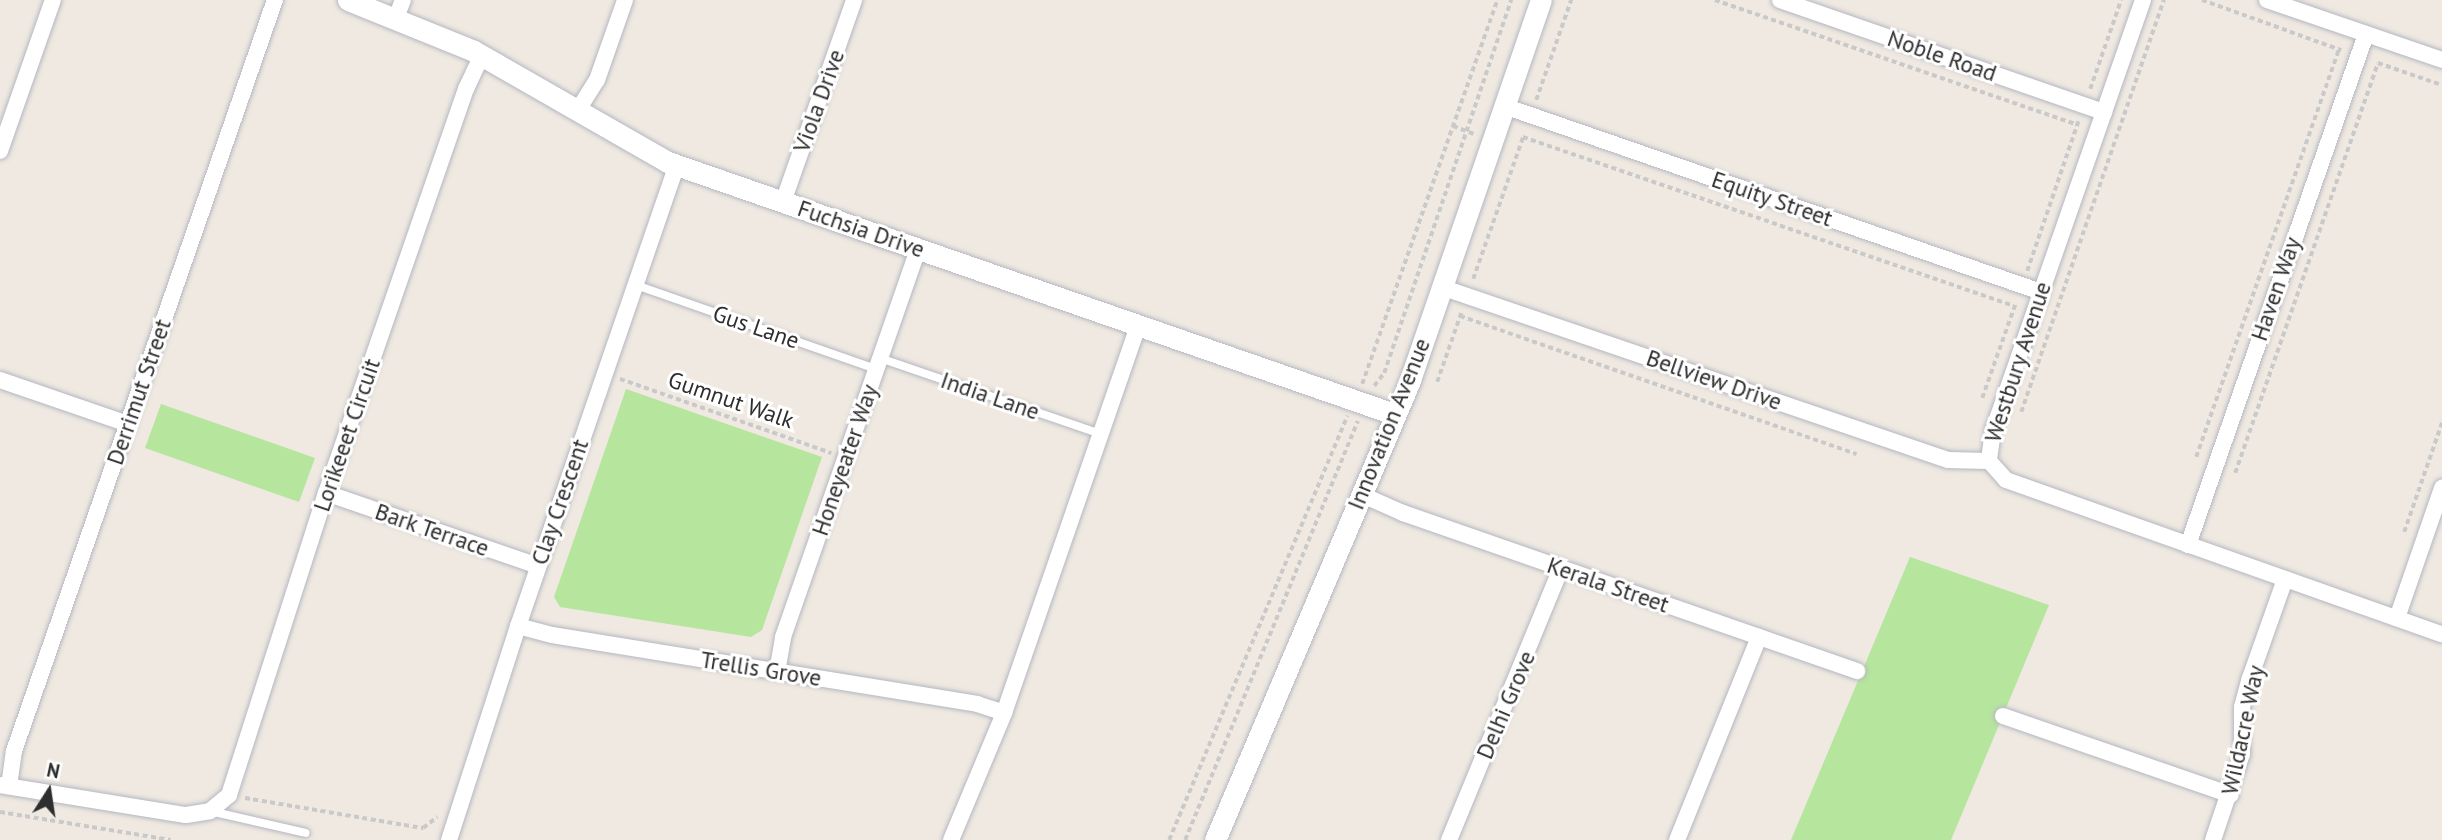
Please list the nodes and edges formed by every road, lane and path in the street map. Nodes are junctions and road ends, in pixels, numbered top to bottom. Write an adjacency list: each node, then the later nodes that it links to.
1 (52, 0): 27 (street)
2 (275, 0): 53 (street, Derrimut Street)
3 (348, 0): 16 (street, Fuchsia Drive)
4 (625, 0): 26 (street)
5 (855, 0): 34 (street, Viola Drive)
6 (1497, 0): 49 (path)
7 (1541, 0): 25 (street, Innovation Avenue)
8 (1571, 0): 29 (path)
9 (1715, 0): 30 (path)
10 (1780, 0): 24 (street, Noble Road)
11 (2121, 0): 24 (path)
12 (2143, 0): 28 (street, Westbury Avenue)
13 (2164, 0): 50 (path)
14 (2202, 0): 18 (path)
15 (2267, 0): 17 (street)
16 (400, 9): 19 (street, Fuchsia Drive)
17 (2365, 33): 20 (street, Haven Way); 21 (street)
18 (2339, 49): 20 (path); 56 (path)
19 (482, 55): 26 (street, Fuchsia Drive); 61 (street, Lorikeeet Circuit)
20 (2358, 56): 22 (path); 64 (street, Haven Way)
21 (2442, 60)
22 (2378, 63): 23 (path); 59 (path)
23 (2442, 85)
24 (2084, 105): 28 (street, Noble Road); 30 (path)
25 (1504, 106): 29 (street, Equity Street); 38 (street, Innovation Avenue)
26 (578, 110): 33 (street, Fuchsia Drive)
27 (7, 111): 32 (street)
28 (2104, 112): 39 (street, Westbury Avenue)
29 (1530, 115): 31 (path); 37 (street, Equity Street)
30 (2077, 125): 37 (path)
31 (1523, 137): 40 (path); 41 (path)
32 (0, 151)
33 (677, 165): 34 (street, Fuchsia Drive); 36 (street, Clay Crescent)
34 (783, 202): 35 (street, Fuchsia Drive)
35 (918, 249): 43 (street, Fuchsia Drive); 44 (street, Honeyeater Way)
36 (636, 285): 44 (lane, Gus Lane); 45 (street, Clay Crescent)
37 (2021, 286): 39 (street, Equity Street); 41 (path)
38 (1441, 287): 40 (street, Bellview Drive); 51 (street, Innovation Avenue)
39 (2041, 292): 58 (street, Westbury Avenue)
40 (1467, 296): 42 (path); 58 (street, Bellview Drive)
41 (2014, 306): 48 (path)
42 (1460, 316): 47 (path); 55 (path)
43 (1138, 326): 49 (street, Fuchsia Drive); 54 (street)
44 (878, 363): 54 (lane, India Lane); 57 (street, Honeyeater Way)
45 (605, 374): 57 (path, Gumnut Walk); 65 (street, Clay Crescent)
46 (0, 380): 53 (street)
47 (1437, 382)
48 (1982, 398)
49 (1356, 401): 51 (street, Fuchsia Drive); 86 (path)
50 (2021, 412)
51 (1394, 414): 62 (street, Innovation Avenue)
52 (2442, 422): 63 (path)
53 (128, 424): 76 (street, Derrimut Street)
54 (1101, 434): 74 (street)
55 (1857, 454)
56 (2196, 457)
57 (845, 458): 73 (street, Honeyeater Way)
58 (1989, 461): 64 (street, Westbury Avenue)
59 (2235, 473)
60 (2442, 488): 68 (street)
61 (326, 493): 65 (street, Bark Terrace); 77 (street, Lorikeeet Circuit)
62 (1360, 494): 66 (street, Kerala Street); 87 (street, Innovation Avenue)
63 (2404, 532)
64 (2188, 545): 67 (street, Westbury Avenue)
65 (538, 566): 69 (street, Clay Crescent)
66 (1560, 568): 71 (street, Kerala Street); 88 (street, Delhi Grove)
67 (2285, 579): 68 (street, Westbury Avenue); 78 (street, Wildacre Way)
68 (2397, 618): 70 (street, Westbury Avenue)
69 (518, 626): 73 (street, Trellis Grove); 81 (street, Clay Crescent)
70 (2442, 634)
71 (1759, 637): 72 (street, Kerala Street); 89 (street)
72 (1857, 671)
73 (778, 672): 74 (street, Trellis Grove)
74 (1004, 713): 85 (street)
75 (2003, 716): 78 (street)
76 (4, 786): 79 (street)
77 (229, 795): 79 (street); 81 (path)
78 (2231, 795): 90 (street, Wildacre Way)
79 (210, 811): 82 (lane)
80 (0, 812): 83 (path)
81 (458, 817): 84 (street, Clay Crescent)
82 (306, 833)
83 (170, 840)
84 (449, 840)
85 (951, 840)
86 (1169, 840)
87 (1215, 840)
88 (1449, 840)
89 (1677, 840)
90 (2213, 840)

